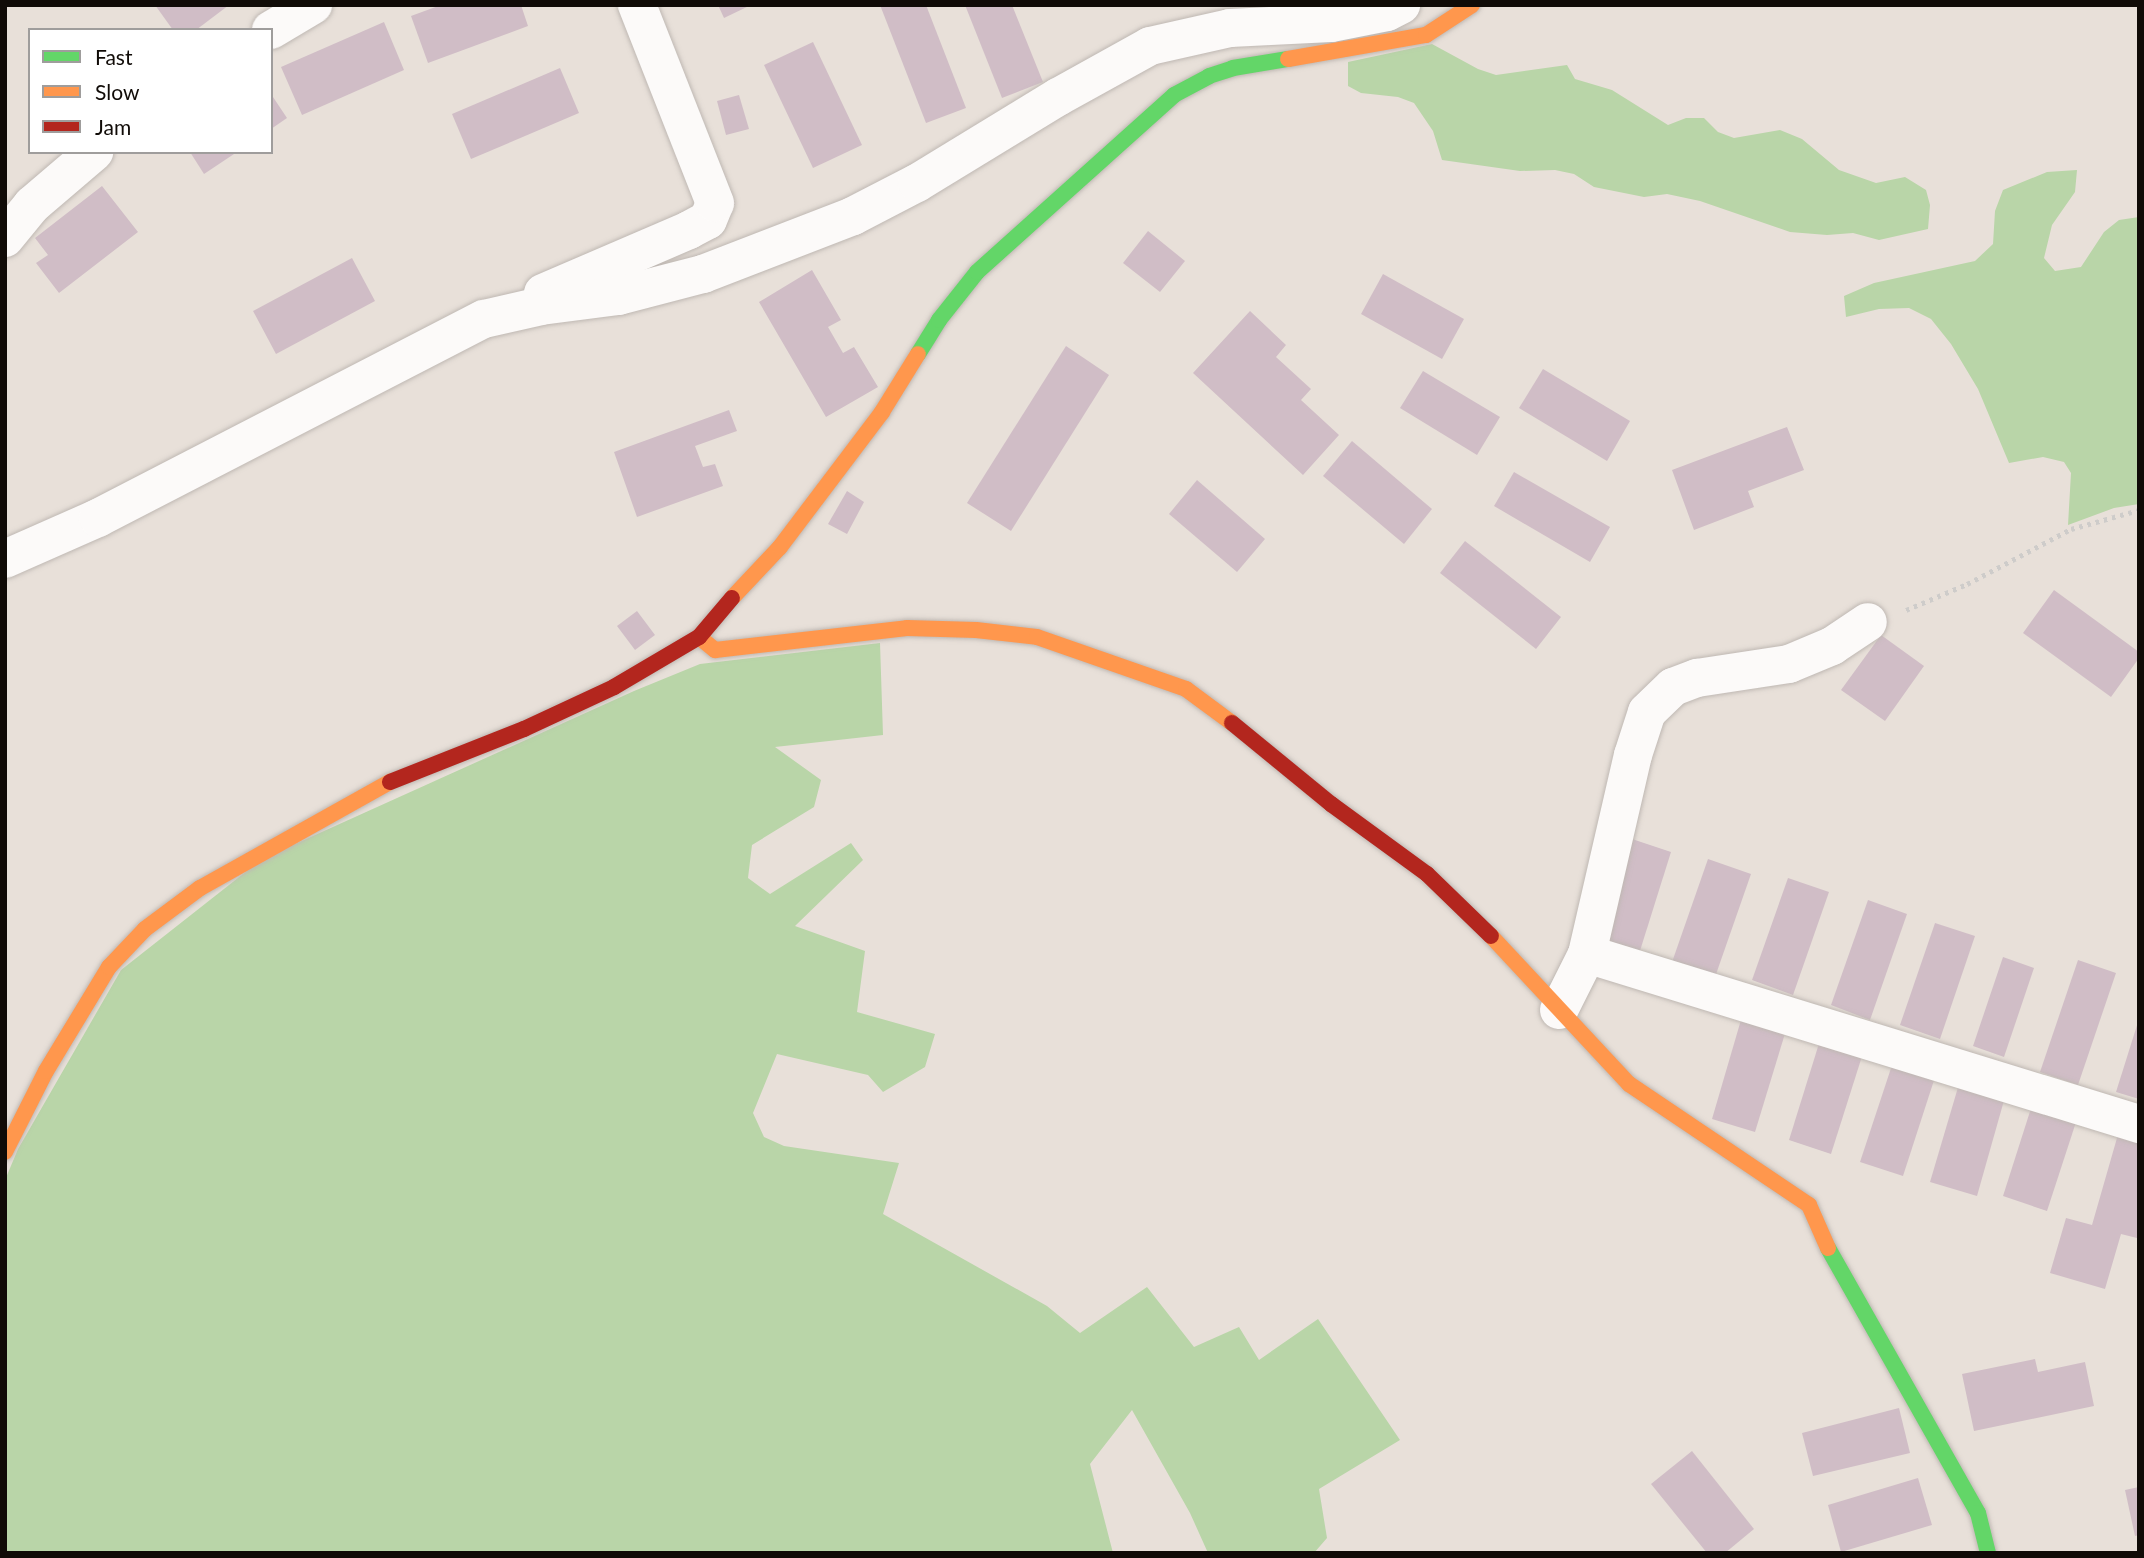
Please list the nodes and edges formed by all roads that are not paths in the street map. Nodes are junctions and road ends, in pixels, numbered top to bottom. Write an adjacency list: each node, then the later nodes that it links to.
1 (313, 5): 5 (street)
2 (637, 5): 8 (street)
3 (1401, 5): 8 (street)
4 (1472, 5): 11 (street)
5 (273, 29)
6 (92, 154): 7 (street)
7 (5, 238)
8 (484, 319): 9 (street)
9 (5, 559)
10 (1868, 622): 12 (street)
11 (699, 637): 13 (street); 15 (street)
12 (1587, 954): 13 (street); 14 (street)
13 (1559, 1010): 16 (street)
14 (2139, 1124)
15 (5, 1152)
16 (1988, 1553)

